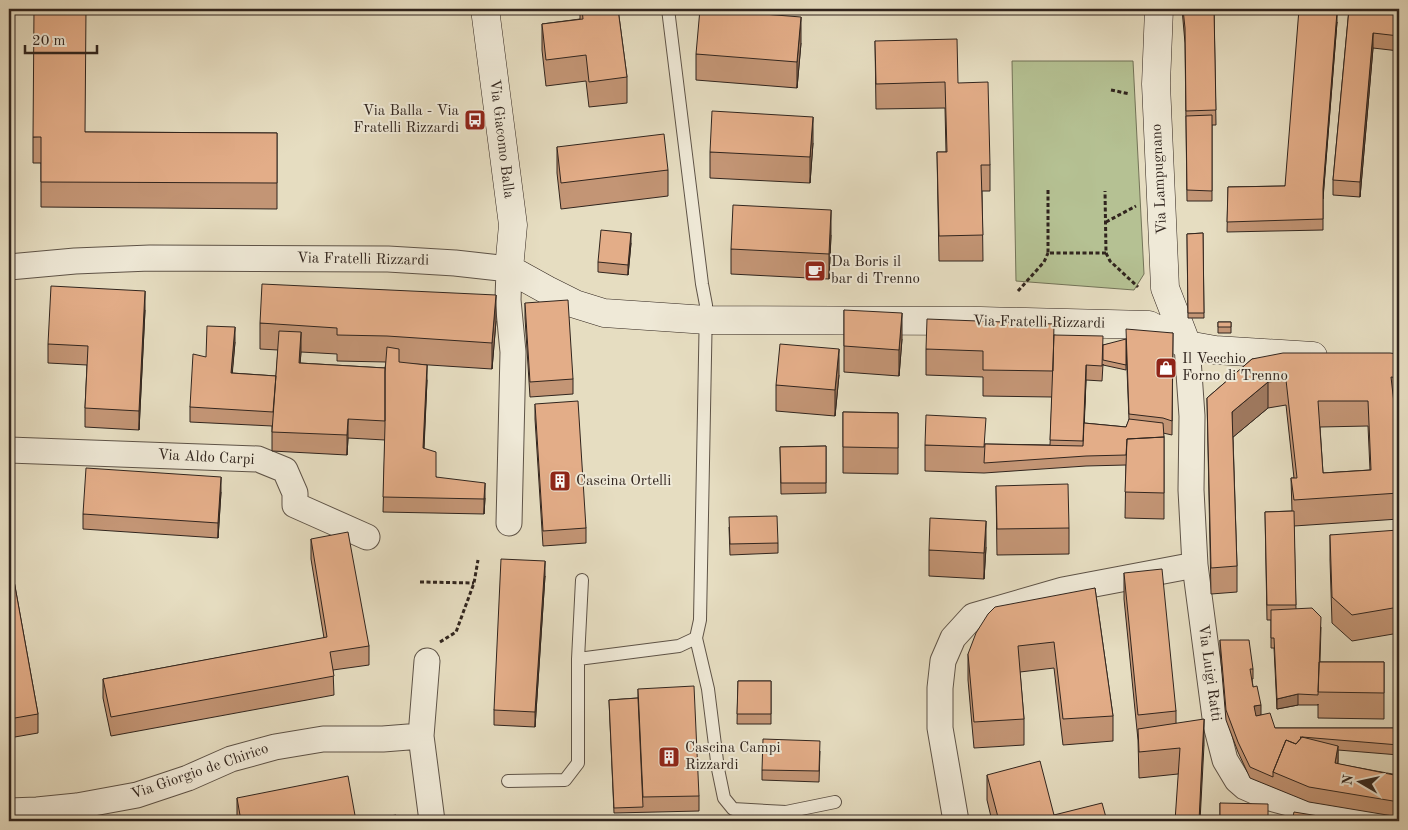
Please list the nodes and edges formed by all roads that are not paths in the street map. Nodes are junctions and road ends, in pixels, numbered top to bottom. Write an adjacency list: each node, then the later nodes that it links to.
1 (485, 9): 5 (street, Via Giacomo Balla)
2 (668, 9): 6 (lane)
3 (1159, 9): 7 (street, Via Lampugnano)
4 (9, 267): 5 (street, Via Fratelli Rizzardi)
5 (509, 269): 6 (street, Via Fratelli Rizzardi); 14 (street)
6 (707, 320): 7 (street, Via Fratelli Rizzardi); 18 (lane)
7 (1187, 345): 8 (street, Via Fratelli Rizzardi); 12 (street, Via Luigi Ratti)
8 (1259, 353): 9 (street, Via Fratelli Rizzardi); 10 (street)
9 (1334, 358)
10 (1235, 376)
11 (1210, 399): 12 (street)
12 (1192, 416): 16 (street, Via Luigi Ratti)
13 (9, 450): 15 (street, Via Aldo Carpi)
14 (510, 523)
15 (367, 537)
16 (1195, 565): 26 (street); 27 (street, Via Luigi Ratti)
17 (582, 580): 20 (lane)
18 (696, 638): 20 (lane); 23 (lane)
19 (431, 653): 21 (street)
20 (578, 659): 22 (lane)
21 (421, 736): 24 (street, Via Giorgio de Chirico); 25 (street)
22 (508, 781)
23 (835, 802)
24 (9, 811)
25 (432, 821)
26 (956, 821)
27 (1376, 821)

